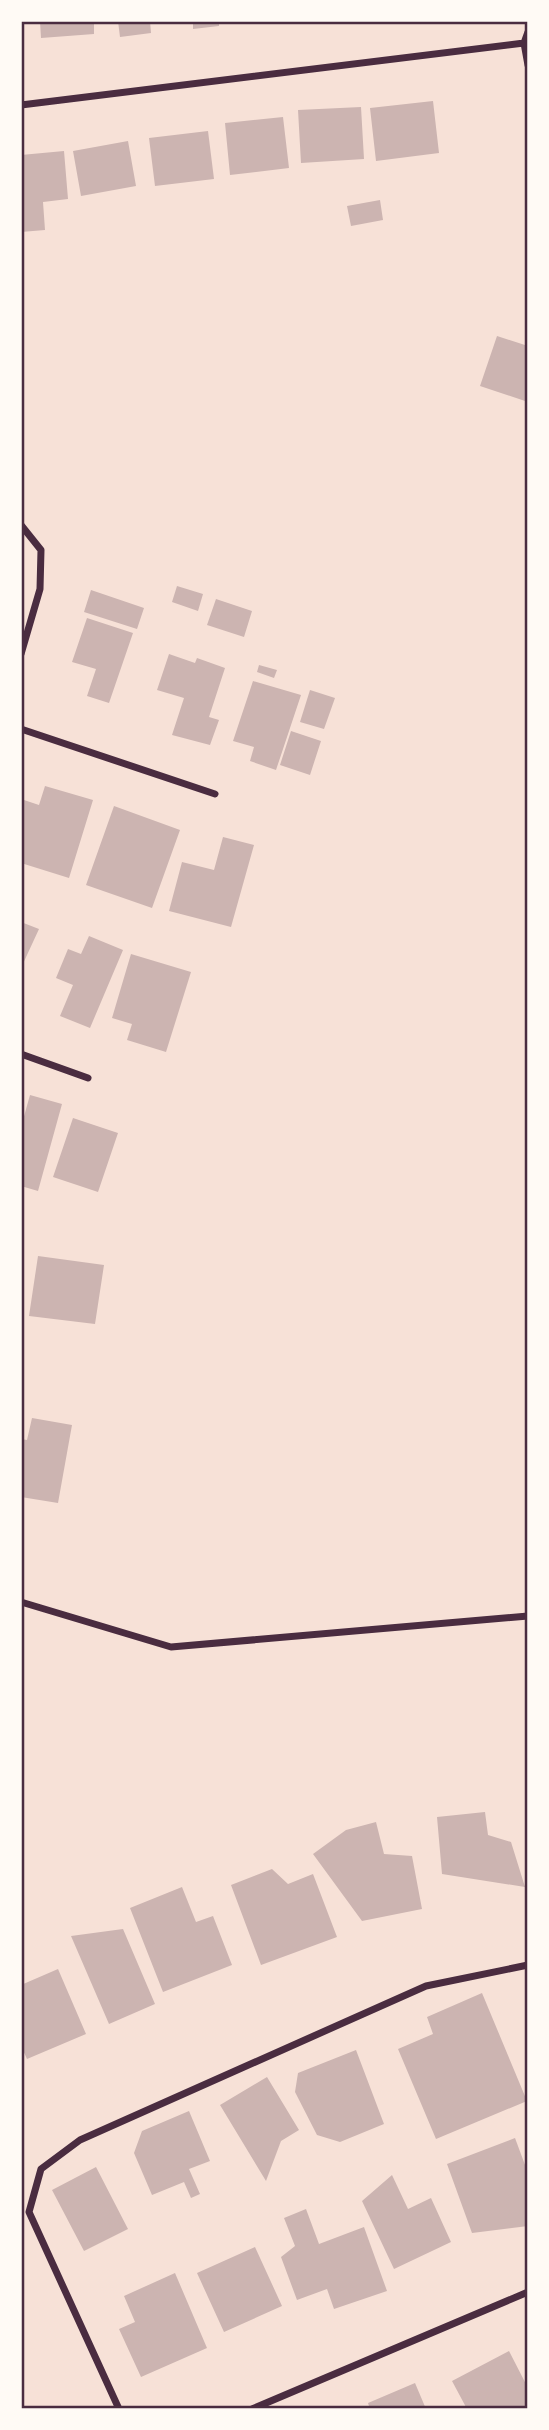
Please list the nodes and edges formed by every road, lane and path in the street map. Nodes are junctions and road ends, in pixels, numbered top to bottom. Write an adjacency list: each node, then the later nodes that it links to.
1 (528, 32): 2 (street)
2 (524, 43): 3 (street); 4 (street)
3 (528, 65)
4 (21, 105)
5 (21, 525): 6 (street)
6 (21, 654)
7 (21, 729): 8 (street)
8 (215, 794)
9 (21, 1054): 10 (street)
10 (89, 1078)
11 (21, 1602): 12 (street)
12 (528, 1616)
13 (528, 1965): 15 (street)
14 (528, 2292): 16 (street)
15 (119, 2409)
16 (251, 2409)

